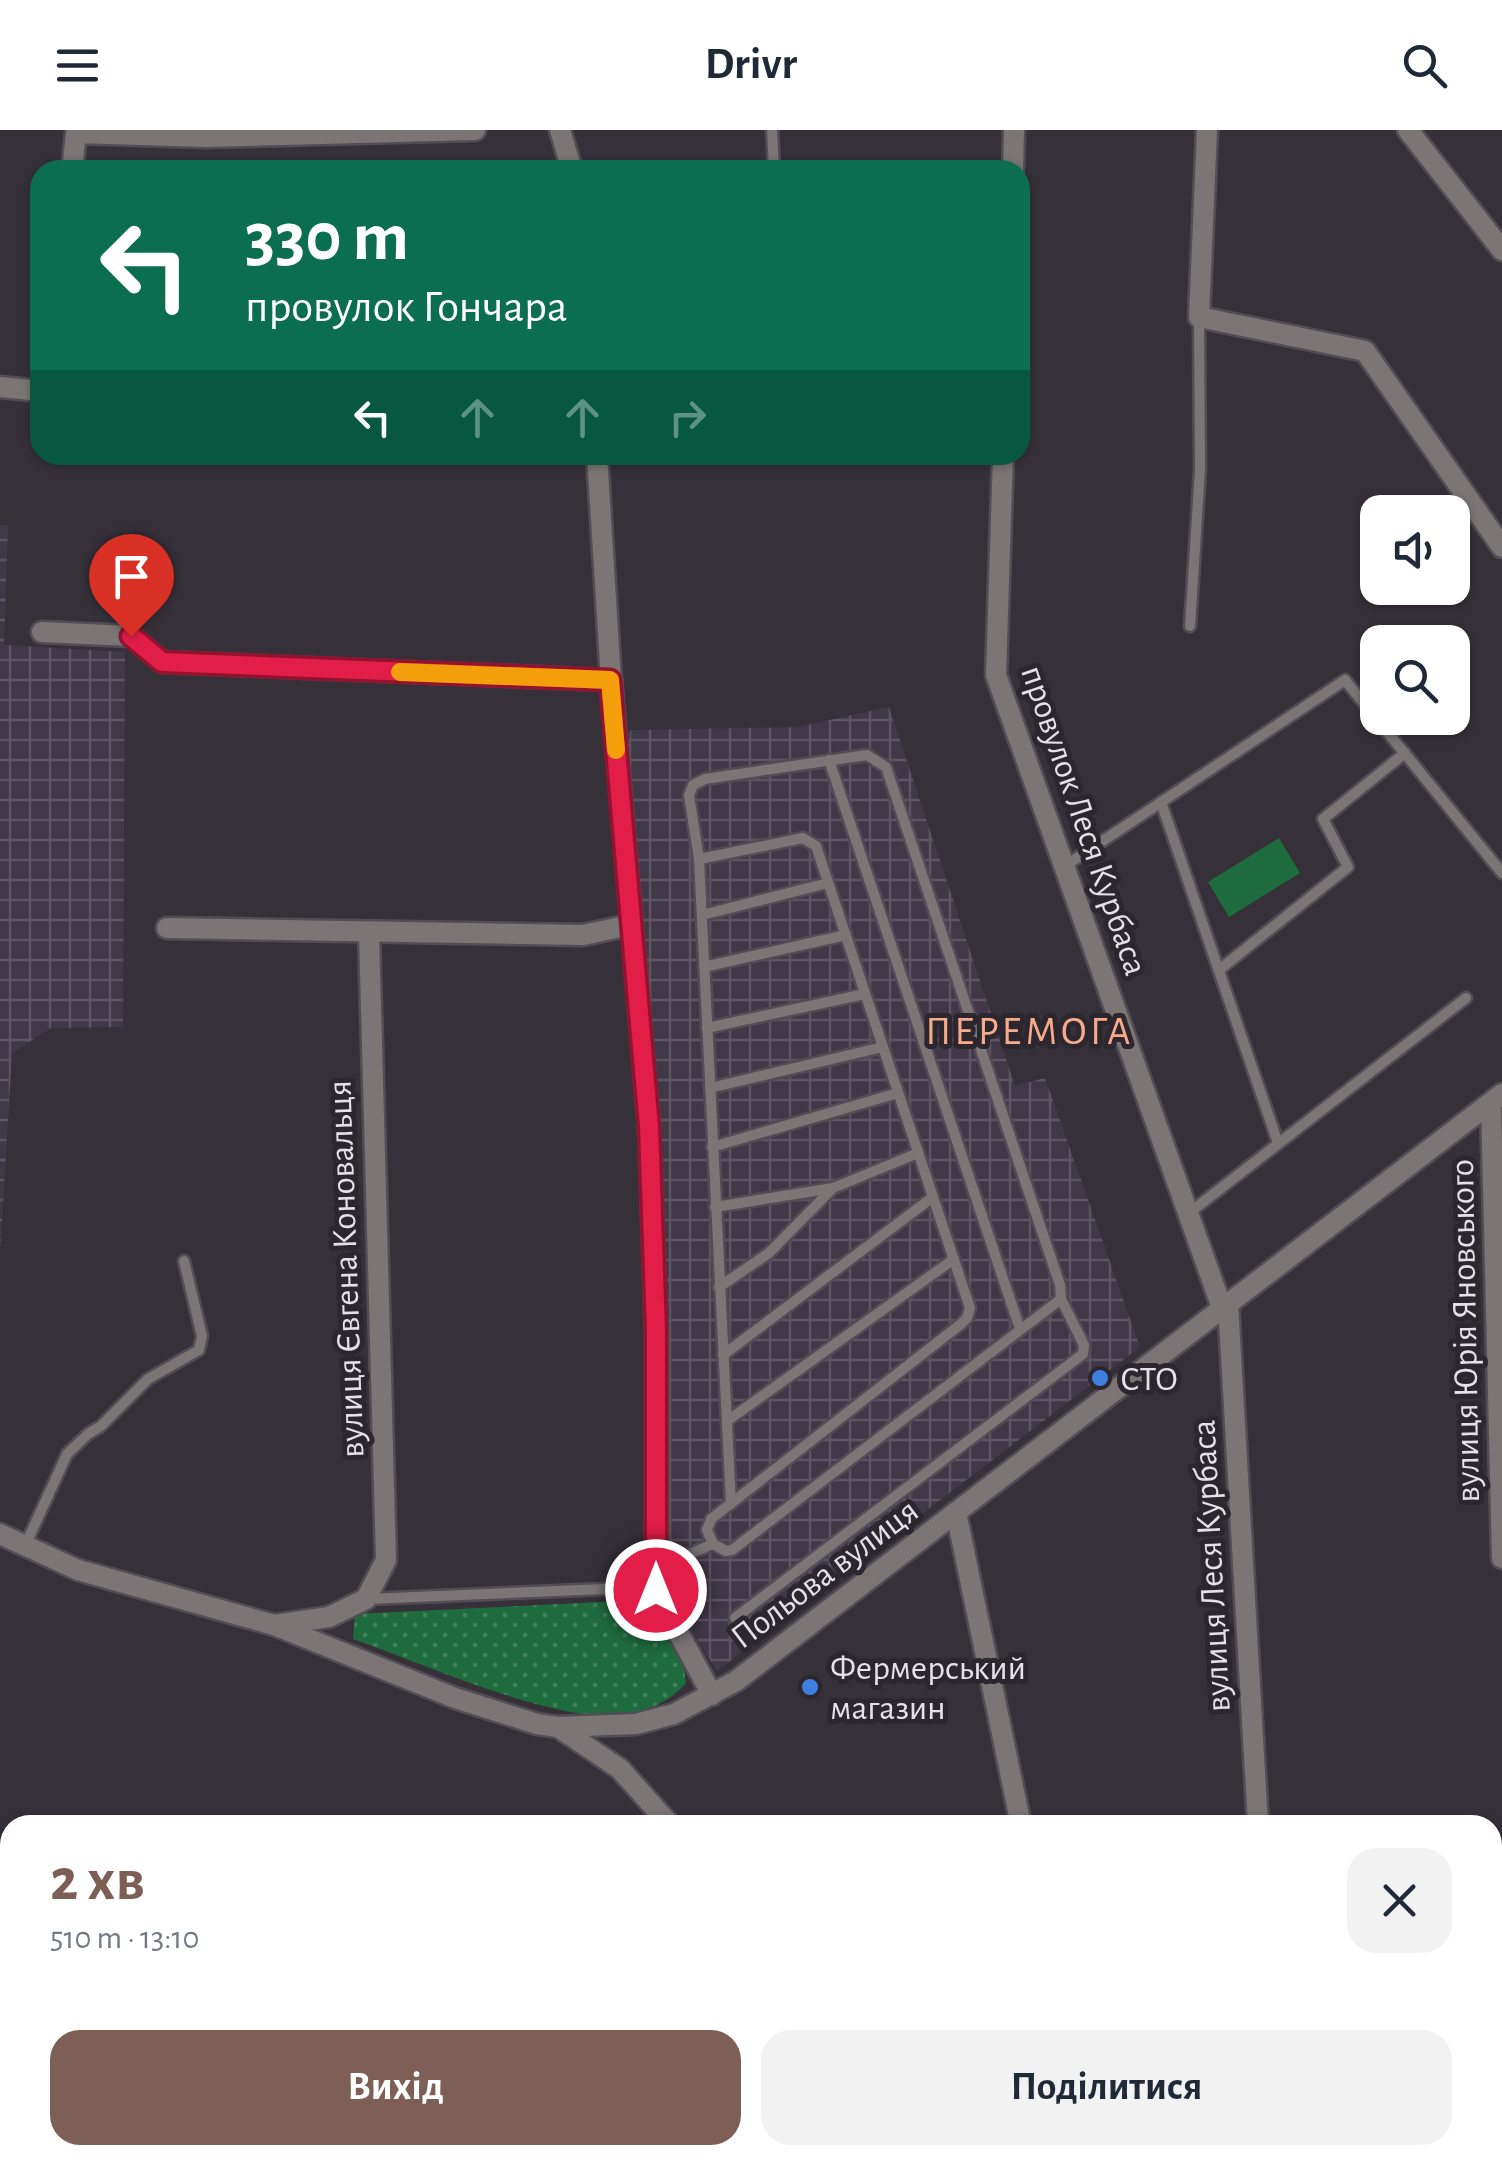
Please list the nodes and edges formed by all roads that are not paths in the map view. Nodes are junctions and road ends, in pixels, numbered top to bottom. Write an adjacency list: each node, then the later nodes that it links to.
1 (475, 130): 7 (street)
2 (560, 130): 8 (street)
3 (772, 130): 9 (lane)
4 (1014, 130): 10 (street)
5 (1207, 130): 12 (street)
6 (1408, 130): 11 (street)
7 (73, 160)
8 (569, 160)
9 (774, 160)
10 (1012, 160)
11 (1502, 250)
12 (1200, 317): 17 (street); 18 (lane)
13 (0, 387): 14 (street)
14 (30, 390)
15 (598, 465): 20 (street)
16 (1003, 465): 25 (street, провулок Леся Курбаса)
17 (1502, 547)
18 (1190, 626)
19 (42, 632): 20 (street)
20 (610, 680): 29 (street)
21 (1404, 753): 23 (lane); 26 (lane); 34 (lane)
22 (829, 760): 24 (lane); 52 (lane); 54 (lane)
23 (1161, 802): 25 (lane); 34 (lane)
24 (700, 859): 27 (lane); 28 (lane)
25 (1064, 866): 48 (street, провулок Леся Курбаса)
26 (1502, 874)
27 (828, 883): 28 (lane); 32 (lane)
28 (702, 915): 33 (lane)
29 (630, 925): 31 (street); 63 (street)
30 (167, 928): 31 (street)
31 (369, 934): 65 (street, вулиця Євгена Коновальця)
32 (846, 935): 33 (lane); 35 (lane)
33 (704, 967): 37 (lane)
34 (1218, 970): 42 (lane)
35 (865, 994): 37 (lane); 38 (lane)
36 (1466, 998): 42 (lane)
37 (707, 1028): 39 (lane)
38 (883, 1047): 39 (lane); 40 (lane)
39 (710, 1088): 43 (lane)
40 (898, 1093): 43 (lane); 44 (lane)
41 (1496, 1099): 53 (street, Польова вулиця); 62 (street, вулиця Юрія Яновського)
42 (1278, 1143): 48 (lane)
43 (712, 1146): 47 (lane)
44 (918, 1153): 45 (lane); 46 (lane)
45 (834, 1188): 47 (lane); 51 (lane)
46 (933, 1197): 49 (lane); 55 (lane)
47 (716, 1207): 51 (lane)
48 (1188, 1213): 53 (street, провулок Леся Курбаса)
49 (954, 1259): 56 (lane); 57 (lane)
50 (184, 1261): 61 (lane)
51 (719, 1287): 55 (lane)
52 (1061, 1299): 54 (lane); 66 (lane)
53 (1225, 1306): 58 (street, Польова вулиця); 72 (street, вулиця Леся Курбаса)
54 (1020, 1329): 60 (lane)
55 (723, 1355): 56 (lane)
56 (727, 1421): 57 (lane)
57 (731, 1504): 60 (lane)
58 (956, 1512): 68 (street, Польова вулиця); 71 (street)
59 (0, 1534): 61 (street, Польова вулиця)
60 (713, 1544): 63 (lane)
61 (26, 1546): 67 (street, Польова вулиця)
62 (1502, 1558)
63 (656, 1568): 64 (street)
64 (656, 1590): 65 (lane); 68 (street)
65 (366, 1599): 67 (street)
66 (735, 1618)
67 (274, 1625): 69 (street, Польова вулиця)
68 (712, 1695): 69 (street, Польова вулиця)
69 (558, 1728): 70 (street)
70 (661, 1815)
71 (1019, 1815)
72 (1257, 1815)

